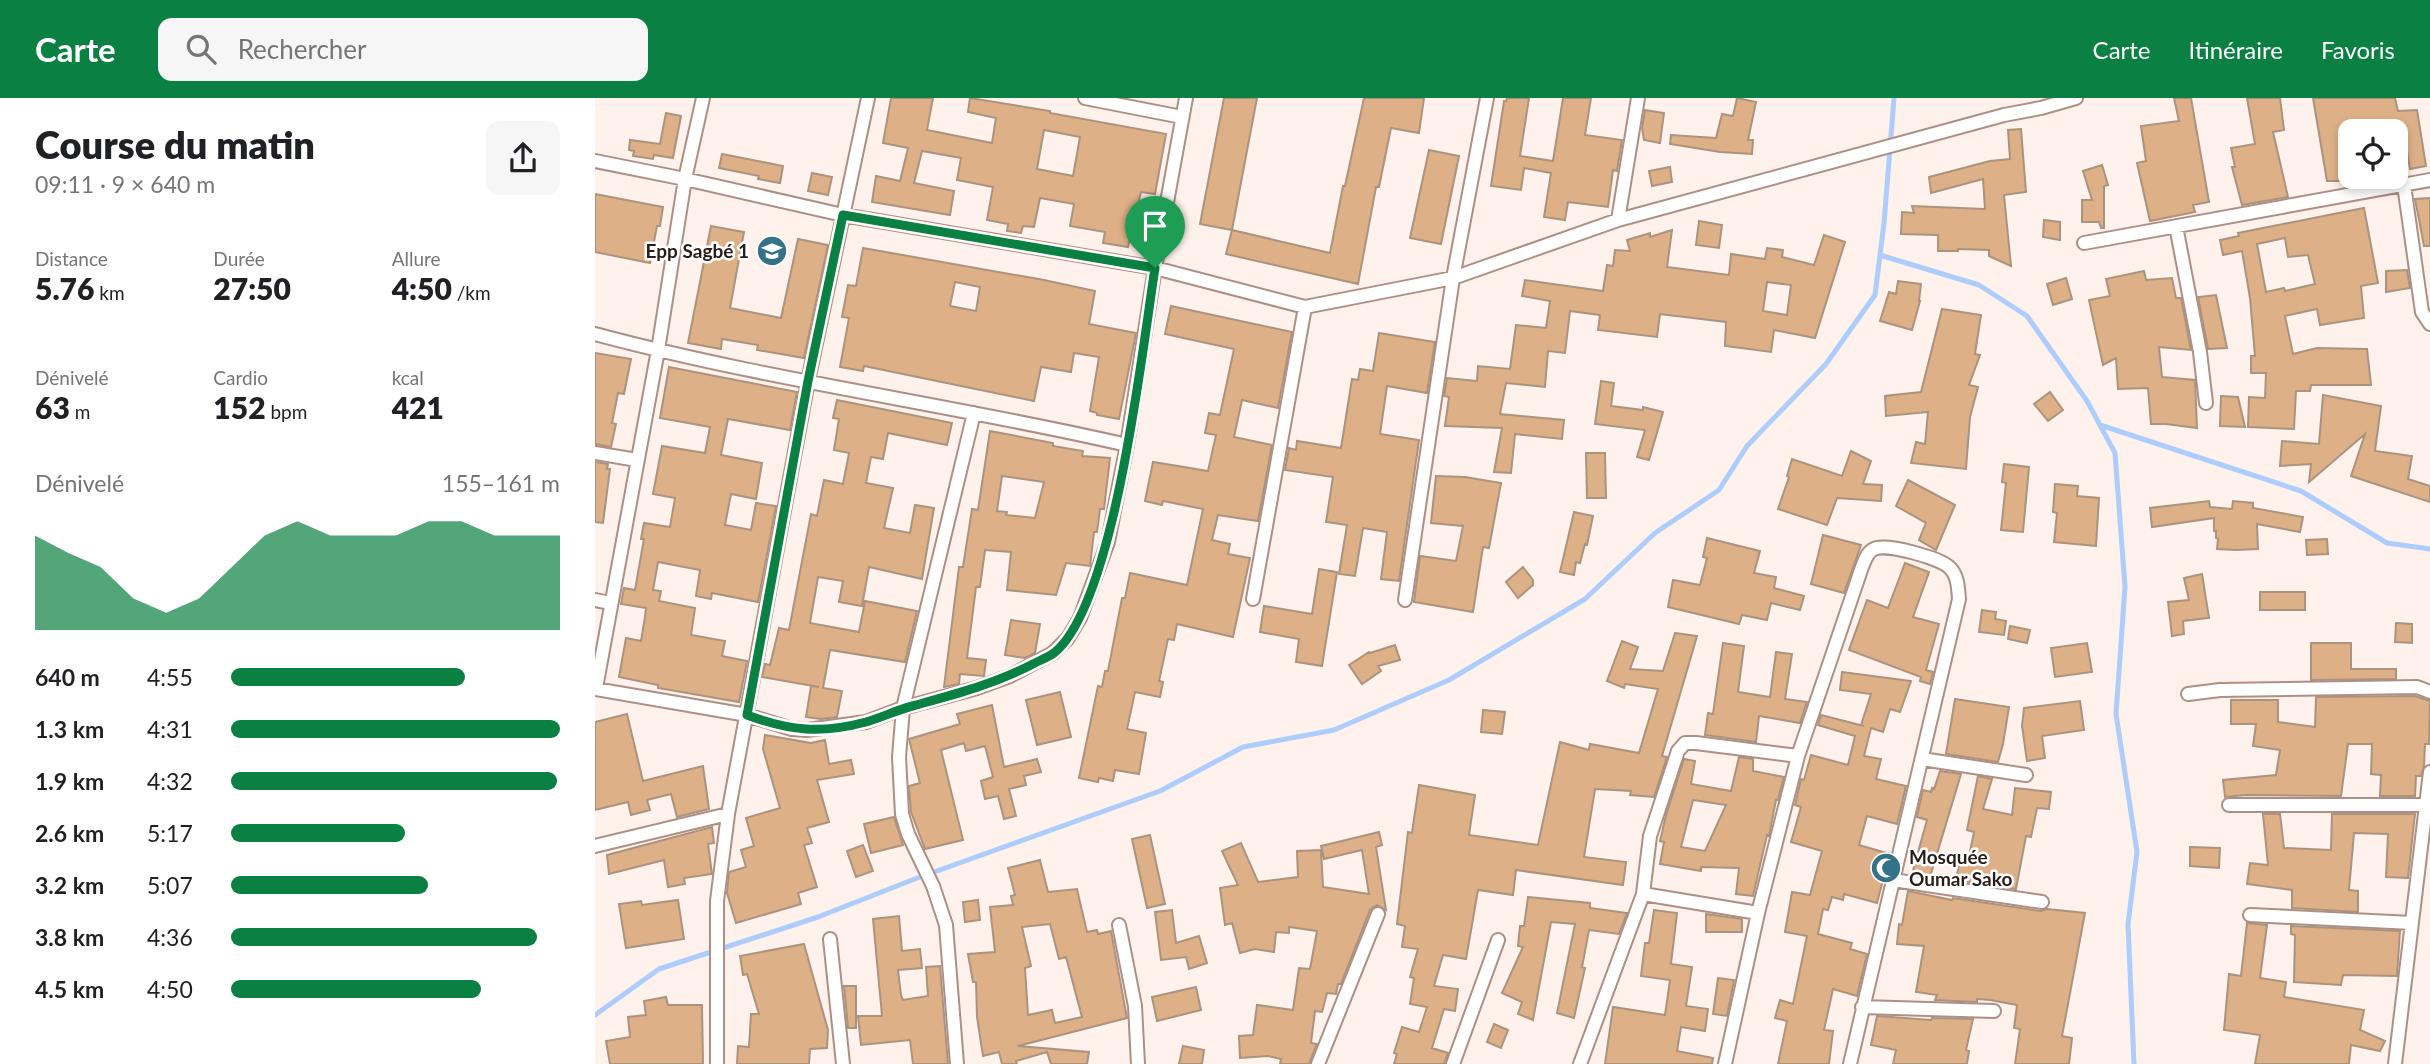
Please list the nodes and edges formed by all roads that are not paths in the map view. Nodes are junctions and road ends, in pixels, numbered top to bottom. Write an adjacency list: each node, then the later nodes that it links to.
1 (703, 98): 10 (street)
2 (868, 98): 15 (street)
3 (1085, 98): 8 (street)
4 (1186, 98): 8 (street)
5 (1487, 98): 20 (street)
6 (1638, 98): 16 (street)
7 (2076, 98): 16 (street)
8 (1182, 117): 19 (street)
9 (595, 161): 10 (street)
10 (685, 179): 15 (street); 24 (street)
11 (2430, 180): 12 (street)
12 (2408, 184)
13 (2382, 189): 17 (street)
14 (2405, 189): 22 (street)
15 (843, 215): 19 (street); 25 (street)
16 (1618, 220): 20 (street)
17 (2176, 226): 18 (street); 26 (street)
18 (2084, 243)
19 (1155, 268): 21 (street); 28 (street)
20 (1453, 278): 21 (street); 33 (street)
21 (1305, 307): 31 (street)
22 (2430, 324)
23 (595, 334): 24 (street)
24 (658, 351): 25 (street); 30 (street)
25 (808, 381): 27 (street); 39 (street)
26 (2206, 403)
27 (974, 413): 28 (street); 38 (street)
28 (1127, 445): 38 (street)
29 (595, 453): 30 (street)
30 (637, 460): 34 (street)
31 (1253, 599)
32 (595, 600): 34 (street)
33 (1405, 600)
34 (610, 603): 35 (street)
35 (596, 689): 39 (street)
36 (2430, 692): 37 (street)
37 (2188, 694)
38 (903, 708): 39 (street); 62 (street)
39 (747, 715): 46 (street)
40 (1798, 756): 41 (street); 49 (street); 51 (street)
41 (1921, 759): 43 (street); 48 (street)
42 (2430, 772): 45 (street)
43 (2026, 775)
44 (2229, 805): 45 (street)
45 (2426, 805): 54 (street)
46 (728, 814): 47 (street); 60 (street)
47 (595, 846)
48 (1893, 880): 50 (street); 58 (street)
49 (1643, 894): 51 (street); 66 (street)
50 (2042, 902)
51 (1758, 913): 67 (street)
52 (1378, 914): 64 (street)
53 (2250, 915): 54 (street)
54 (2412, 923): 69 (street)
55 (1119, 925): 63 (street)
56 (830, 939): 61 (street)
57 (1498, 940): 65 (street)
58 (1862, 1007): 59 (street); 68 (street)
59 (1994, 1011)
60 (717, 1064)
61 (843, 1064)
62 (957, 1064)
63 (1138, 1064)
64 (1318, 1064)
65 (1453, 1064)
66 (1580, 1064)
67 (1725, 1064)
68 (1850, 1064)
69 (2395, 1064)

